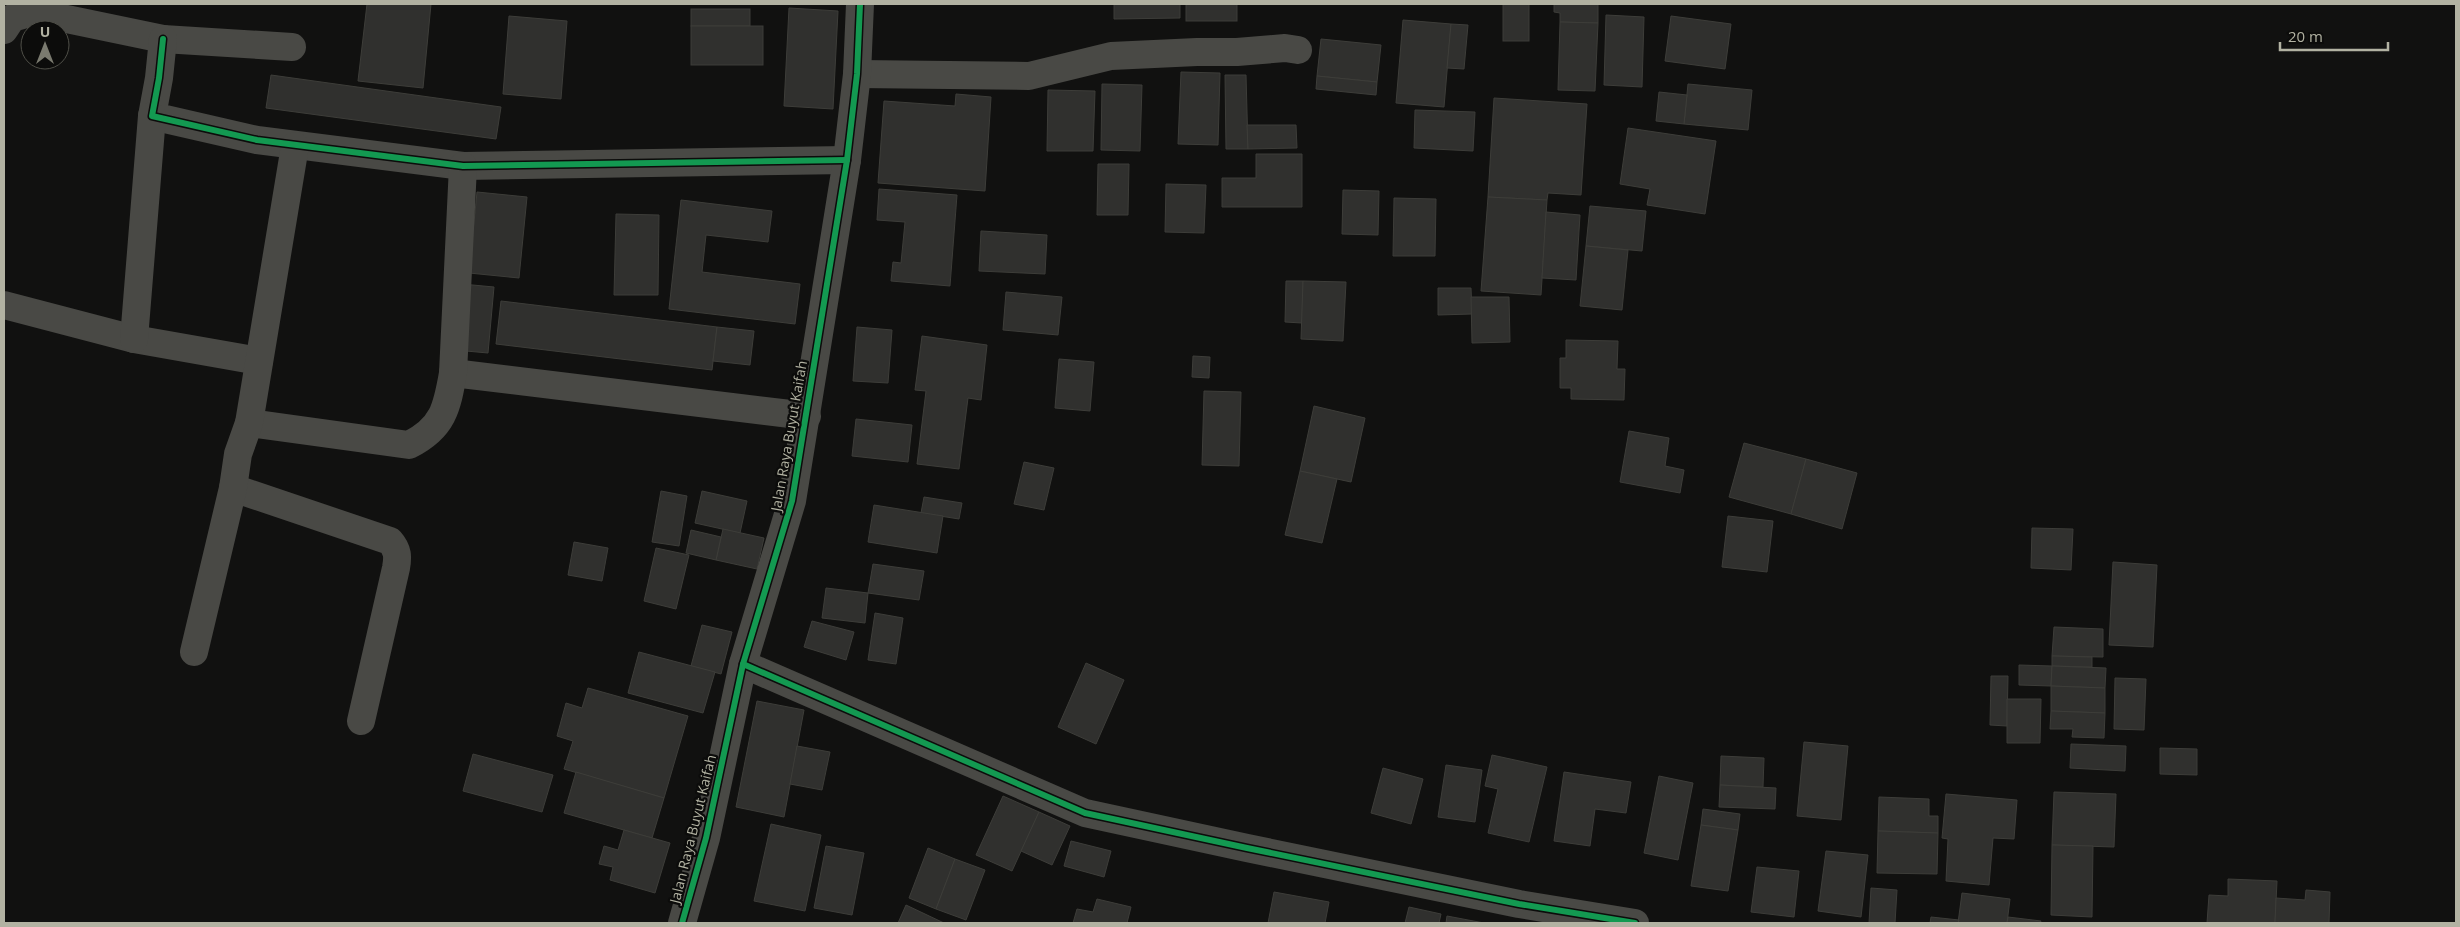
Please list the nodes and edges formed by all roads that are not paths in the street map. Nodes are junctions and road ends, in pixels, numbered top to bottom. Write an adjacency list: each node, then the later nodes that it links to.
1 (860, 4): 6 (street, Jalan Raya Buyut Kaifah)
2 (4, 30): 3 (street)
3 (163, 39): 4 (street); 7 (street)
4 (292, 47)
5 (1298, 50): 6 (street)
6 (857, 74): 9 (street, Jalan Raya Buyut Kaifah)
7 (152, 116): 8 (street); 12 (street)
8 (295, 146): 10 (street); 13 (street)
9 (847, 160): 10 (street); 15 (street, Jalan Raya Buyut Kaifah)
10 (464, 166): 14 (street)
11 (4, 305): 12 (street)
12 (134, 339): 13 (street)
13 (259, 361): 16 (street)
14 (453, 372): 15 (street); 16 (street)
15 (807, 416): 19 (street, Jalan Raya Buyut Kaifah)
16 (248, 423): 17 (street)
17 (233, 488): 18 (street); 20 (street)
18 (194, 652)
19 (743, 664): 21 (street, Jalan Raya Buyut Kaifah); 22 (street)
20 (361, 721)
21 (682, 923)
22 (1635, 923)

